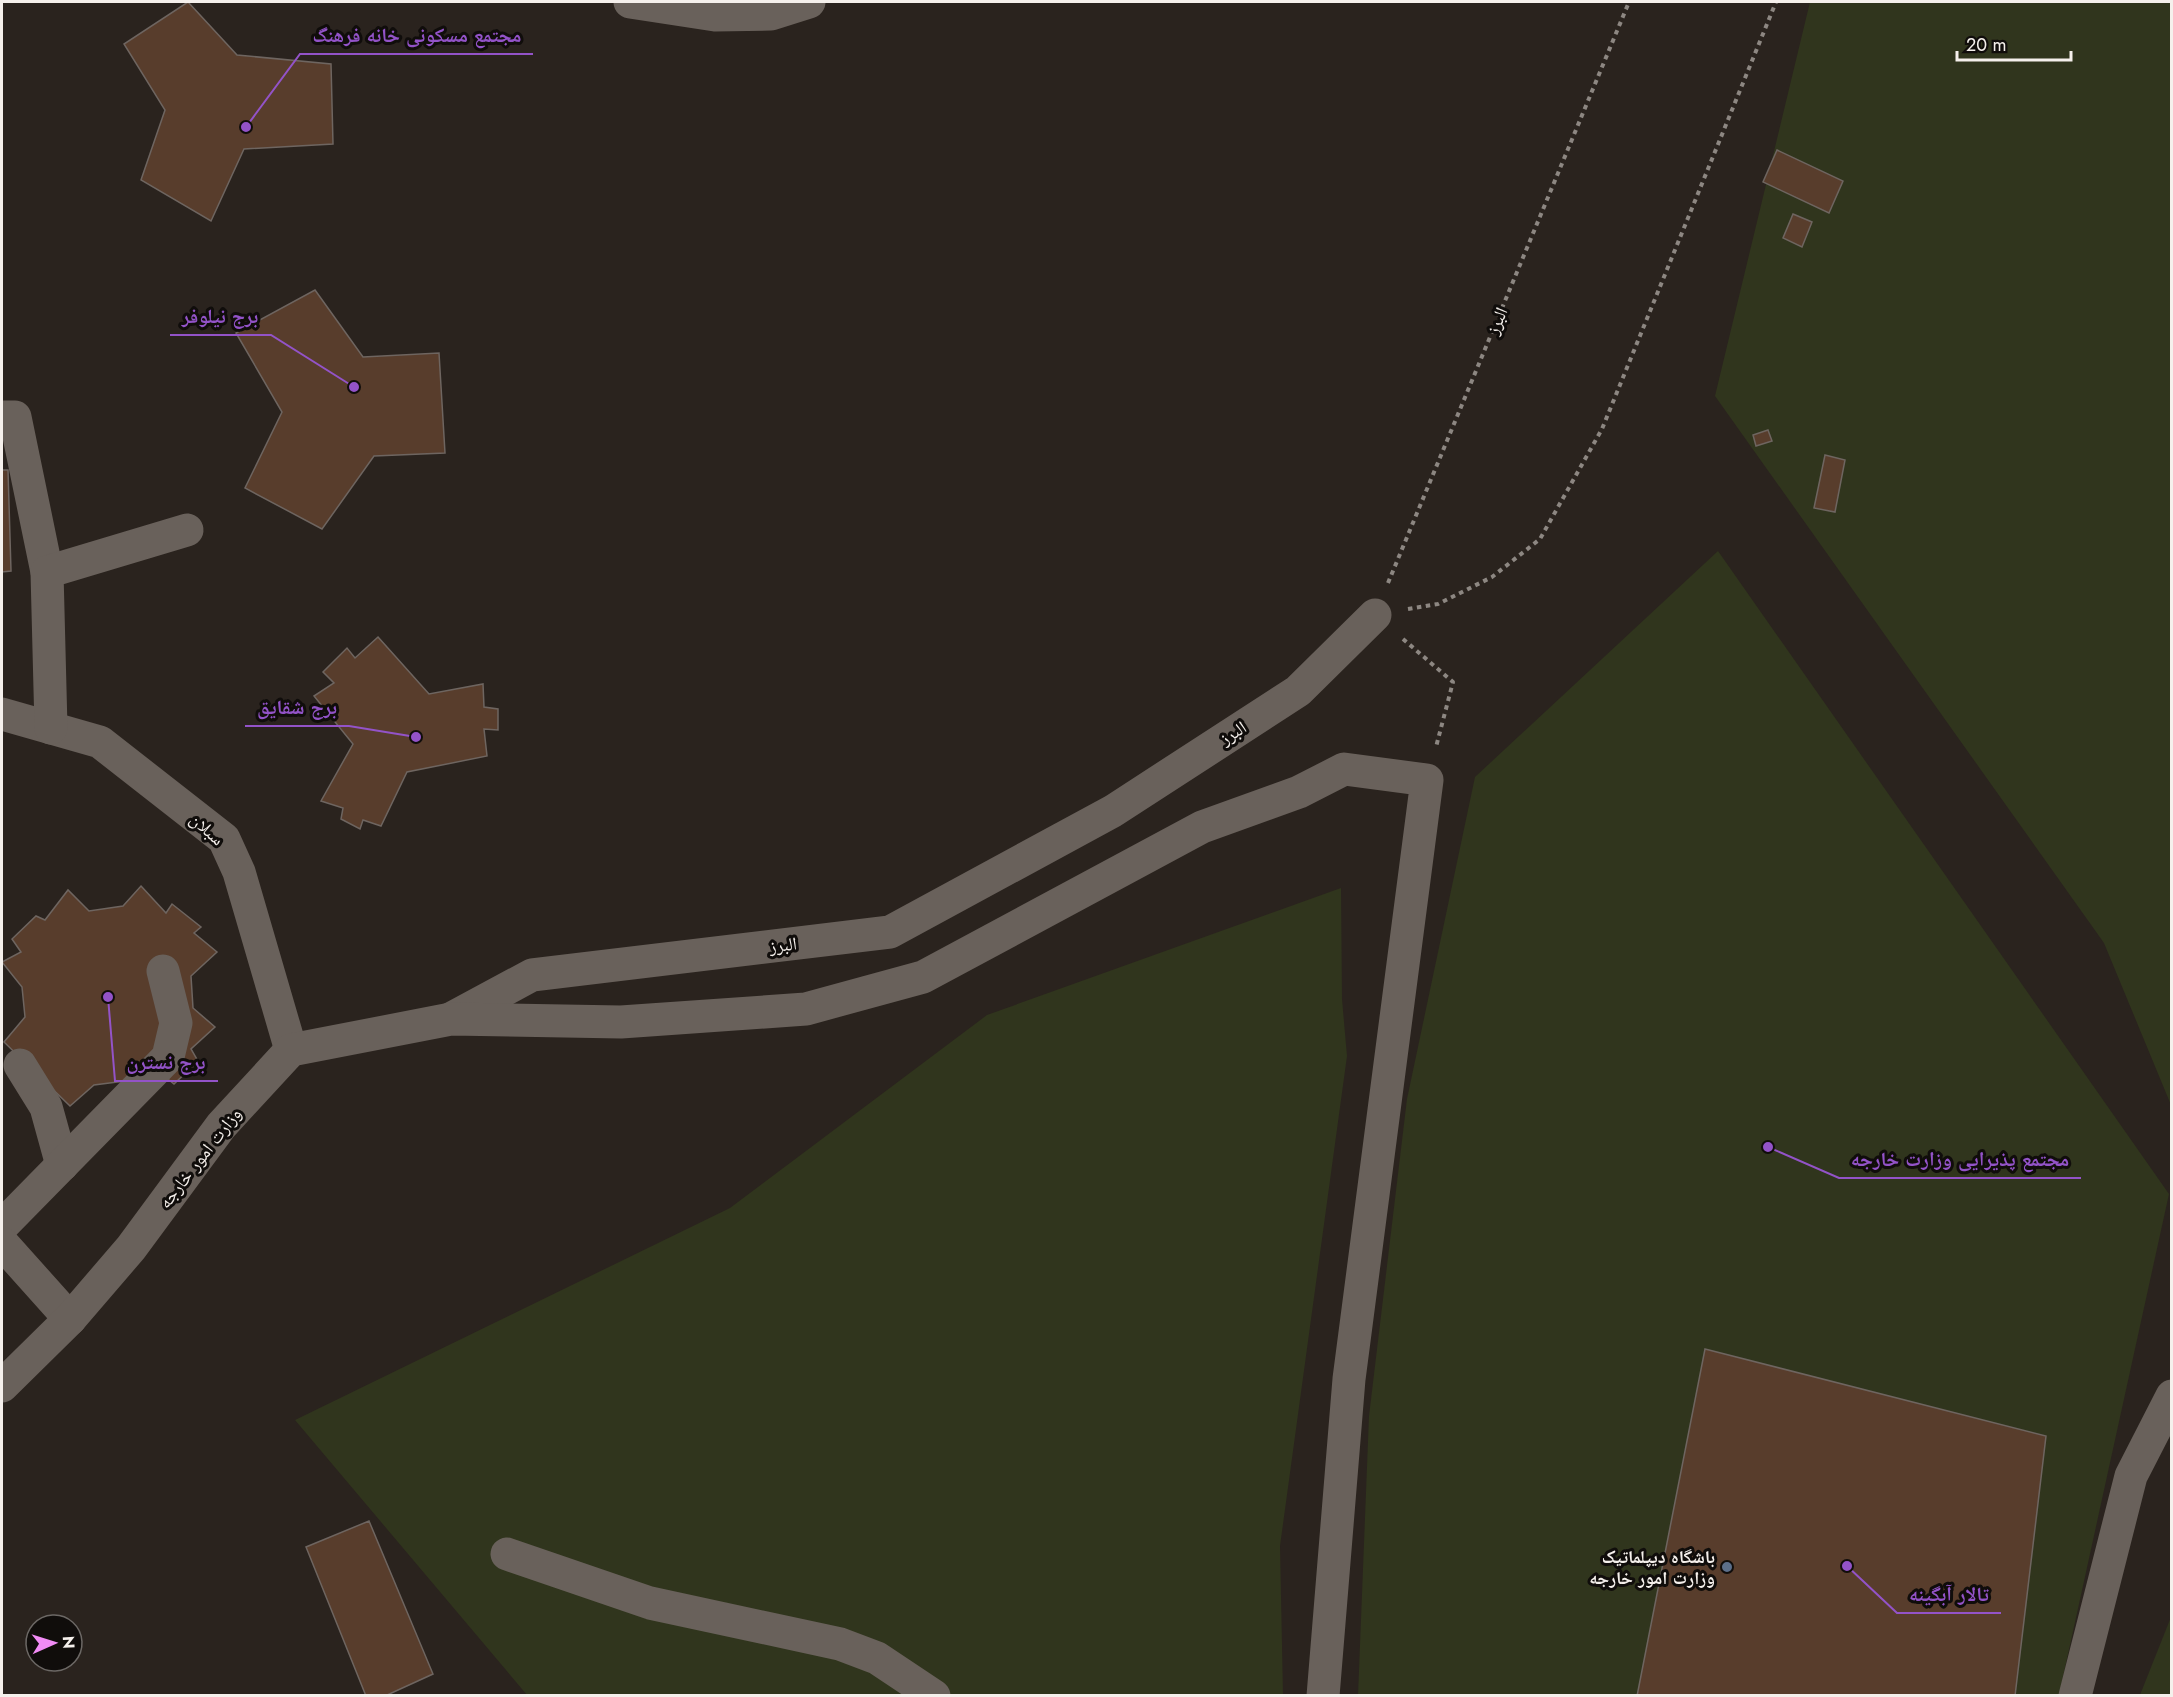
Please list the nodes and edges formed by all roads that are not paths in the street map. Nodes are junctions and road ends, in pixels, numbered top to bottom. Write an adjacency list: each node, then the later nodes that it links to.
1 (630, 2): 2 (street)
2 (809, 2)
3 (2, 417): 5 (street)
4 (188, 530): 5 (street)
5 (47, 572): 8 (street)
6 (1375, 615): 10 (street, البرز)
7 (2, 714): 8 (street, سبلان)
8 (51, 728): 11 (street, سبلان)
9 (163, 971): 13 (street)
10 (450, 1019): 11 (street); 21 (street)
11 (291, 1050): 16 (street, وزارت امور خارجه)
12 (20, 1065): 13 (street)
13 (62, 1165): 14 (street)
14 (2, 1226)
15 (2, 1243): 16 (street)
16 (70, 1319): 17 (street, وزارت امور خارجه)
17 (2, 1386)
18 (2172, 1396): 22 (street)
19 (507, 1554): 20 (street)
20 (934, 1695)
21 (1323, 1695)
22 (2075, 1695)

